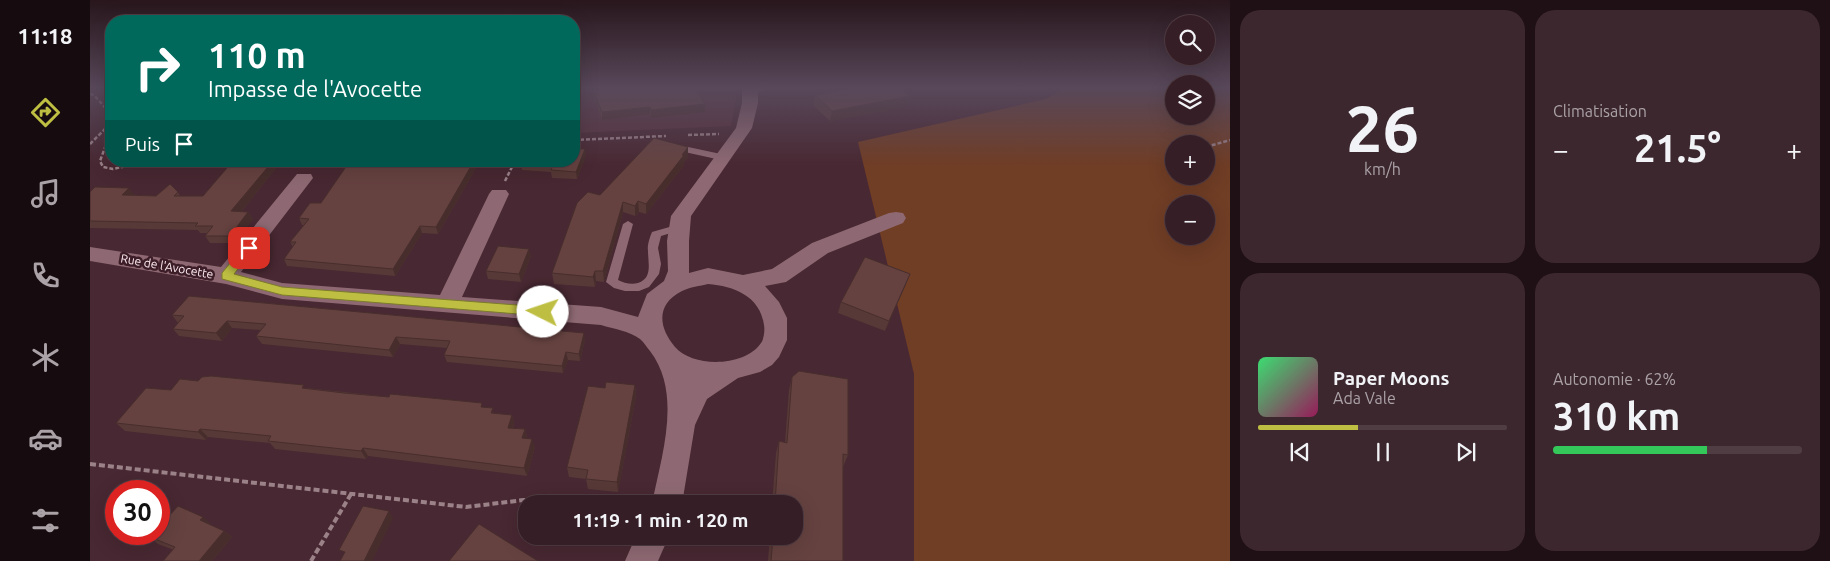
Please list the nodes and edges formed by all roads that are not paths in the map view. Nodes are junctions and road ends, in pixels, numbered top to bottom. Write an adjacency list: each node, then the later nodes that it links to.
1 (747, 114): 3 (street)
2 (667, 141): 3 (lane)
3 (721, 157): 8 (street)
4 (304, 178): 10 (street)
5 (499, 194): 17 (street)
6 (896, 218): 12 (street)
7 (628, 224): 8 (lane)
8 (679, 237): 11 (street); 13 (street)
9 (90, 254): 10 (street, Rue de l'Avocette)
10 (226, 276): 17 (street, Rue de l'Avocette)
11 (708, 276): 13 (street); 14 (street)
12 (778, 276): 14 (street); 16 (street)
13 (674, 283): 15 (street)
14 (741, 283): 16 (street)
15 (654, 301): 18 (street); 19 (street)
16 (768, 301): 21 (street)
17 (446, 304): 18 (street, Rue de l'Avocette)
18 (602, 316): 19 (street)
19 (651, 334): 20 (street)
20 (668, 358): 21 (street); 22 (street)
21 (729, 373): 22 (street)
22 (681, 423): 23 (street)
23 (669, 495)
24 (649, 545): 25 (street)
25 (641, 561)

